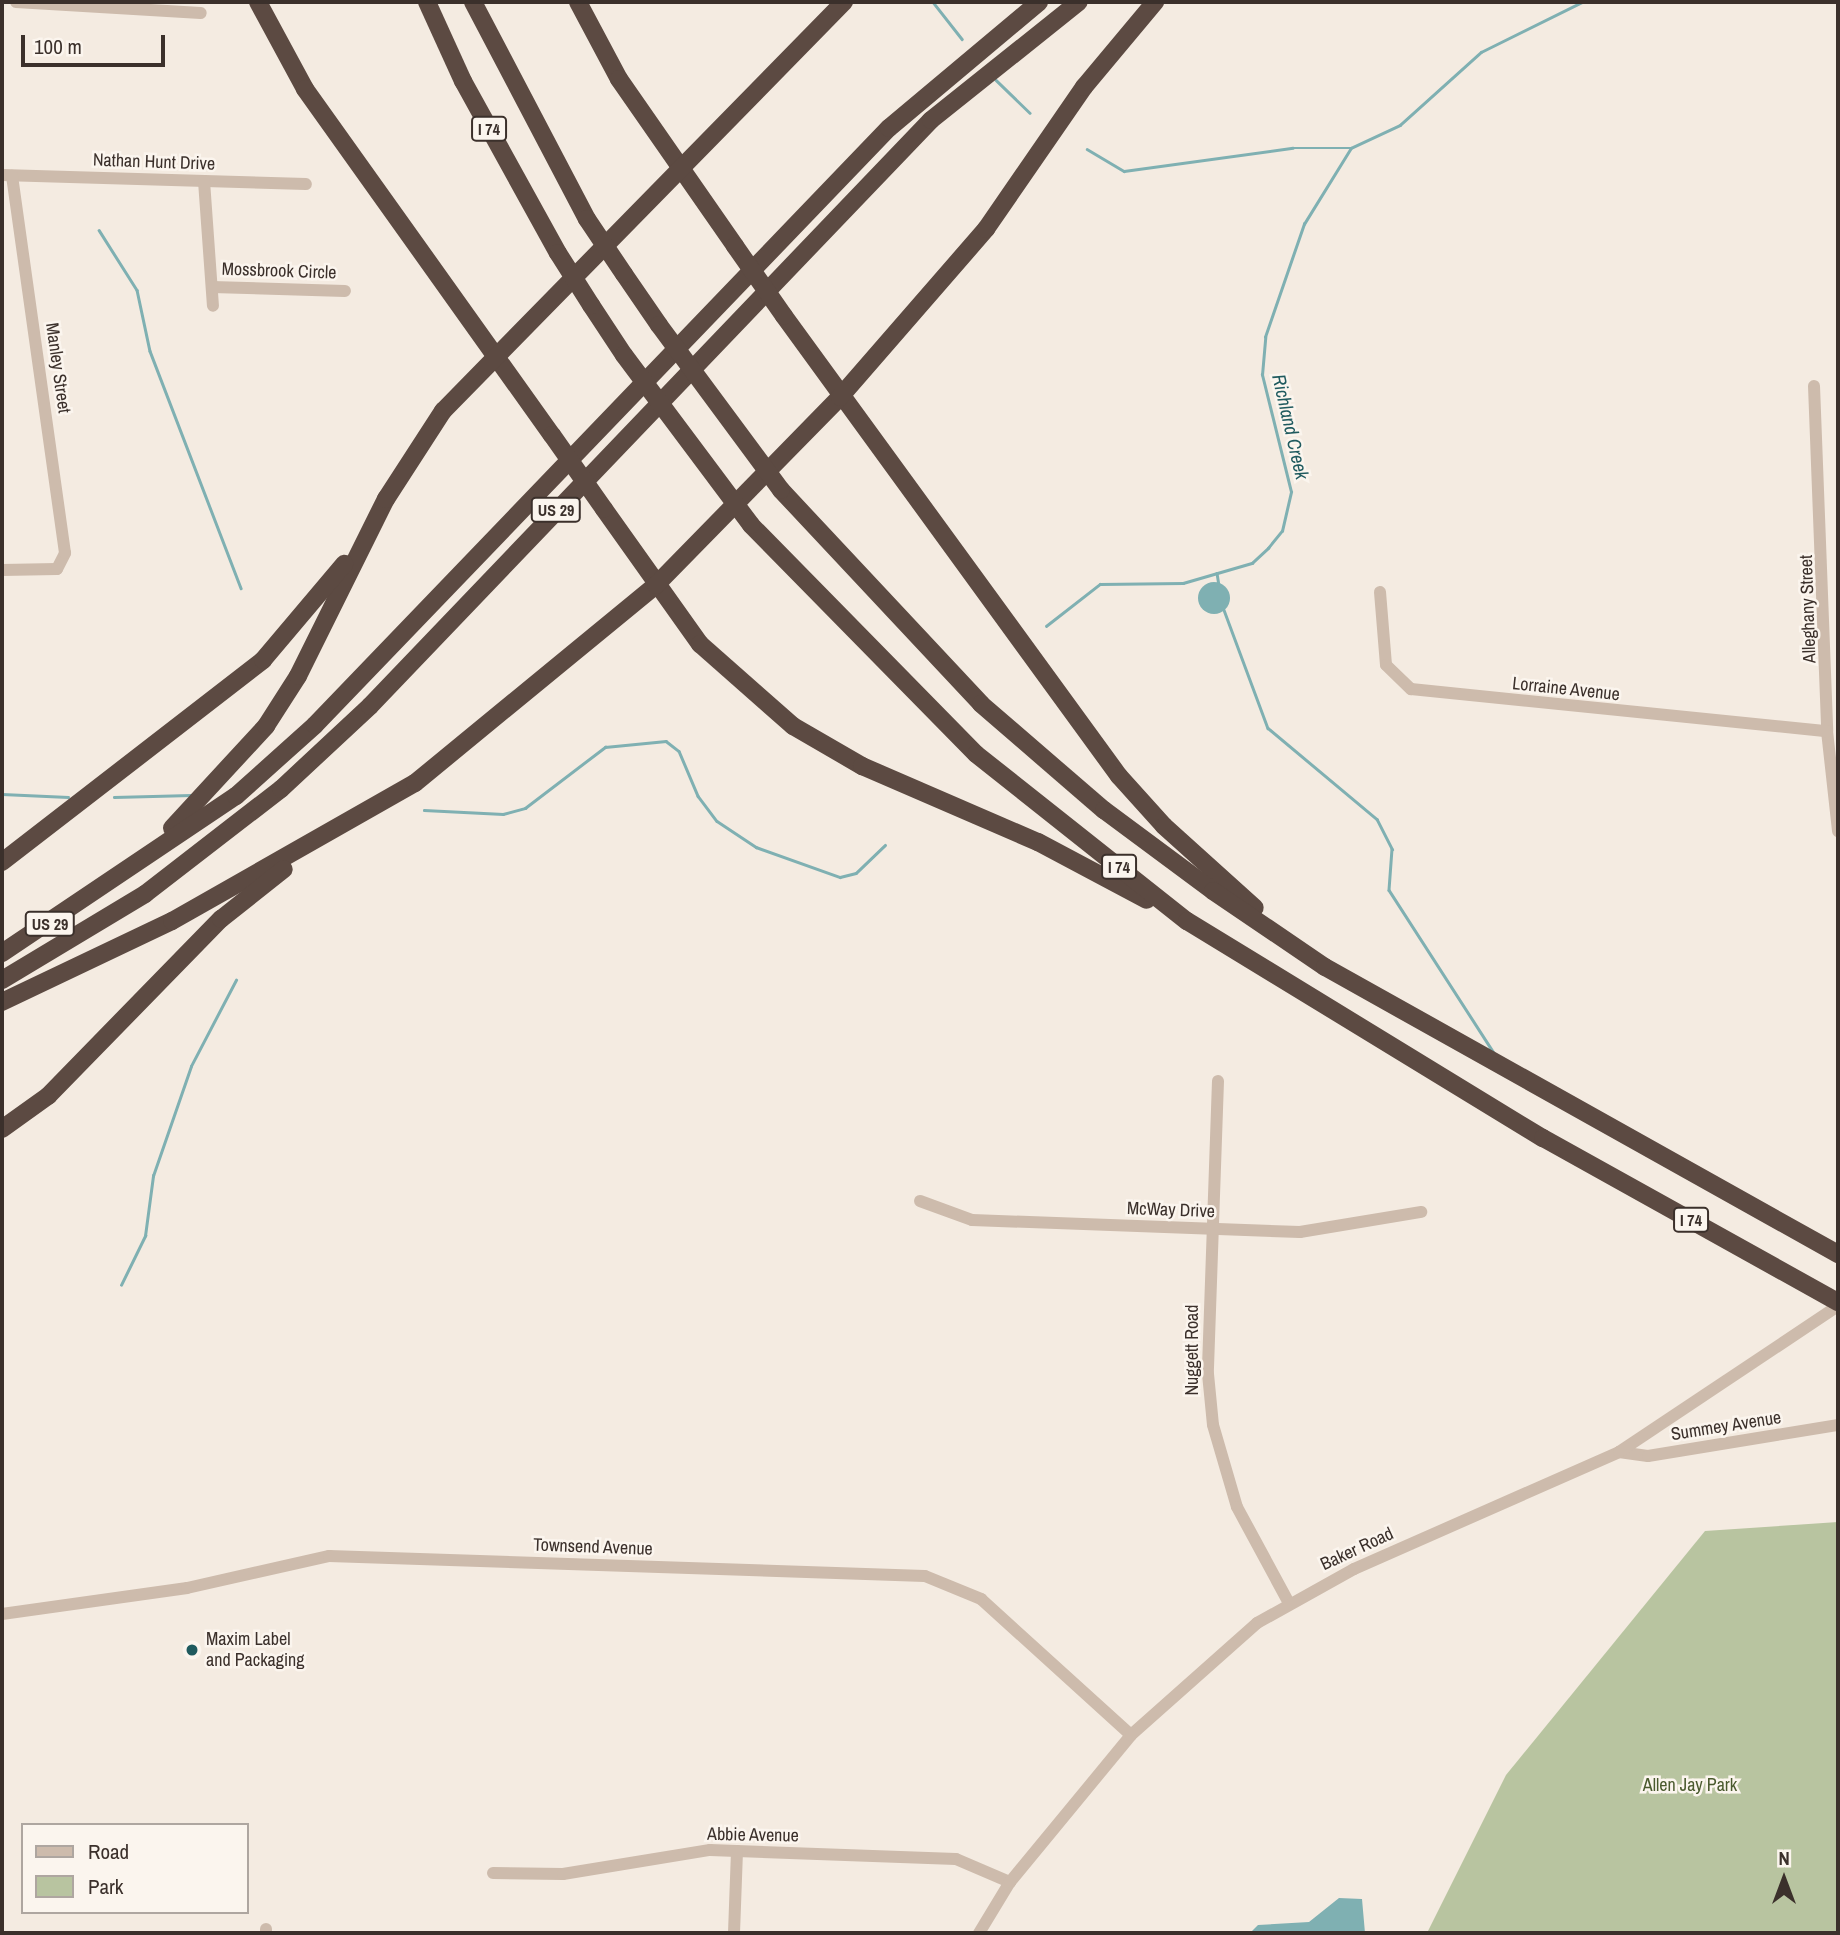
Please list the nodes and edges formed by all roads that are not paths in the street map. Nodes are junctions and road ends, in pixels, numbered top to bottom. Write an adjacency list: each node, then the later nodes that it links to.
1 (16, 2): 11 (street)
2 (258, 2): 20 (highway)
3 (416, 2): 12 (highway)
4 (427, 2): 12 (highway, I 74)
5 (472, 2): 34 (highway, I 74, bridge)
6 (578, 2): 13 (highway)
7 (844, 2): 13 (highway)
8 (1040, 2): 31 (highway, US 29)
9 (1079, 2): 35 (highway, US 29)
10 (1155, 2): 22 (highway)
11 (201, 13)
12 (463, 81): 32 (highway, I 74, bridge)
13 (681, 168): 20 (highway); 22 (highway, bridge)
14 (7, 175): 15 (street, Nathan Hunt Drive); 24 (street, Manley Street)
15 (204, 181): 16 (street, Nathan Hunt Drive); 17 (street)
16 (306, 184)
17 (212, 287): 18 (street, Mossbrook Circle); 19 (street)
18 (345, 291)
19 (213, 306)
20 (496, 357): 23 (highway); 25 (highway, bridge)
21 (1814, 386): 27 (street, Alleghany Street)
22 (840, 397): 25 (highway); 34 (highway)
23 (379, 512): 30 (highway); 31 (highway)
24 (2, 570)
25 (656, 585): 28 (highway); 32 (highway)
26 (1380, 592): 27 (street, Lorraine Avenue)
27 (1827, 731): 29 (street, Alleghany Street)
28 (340, 829): 36 (highway); 38 (highway)
29 (1838, 831)
30 (2, 862)
31 (97, 894): 33 (highway, US 29)
32 (1187, 921): 43 (highway, I 74)
33 (2, 953)
34 (1325, 967): 42 (highway, I 74)
35 (2, 980)
36 (2, 1002)
37 (1218, 1080): 41 (street, Nuggett Road)
38 (2, 1129)
39 (920, 1201): 41 (street, McWay Drive)
40 (1421, 1212): 41 (street, McWay Drive)
41 (1212, 1230): 46 (street, Nuggett Road)
42 (1838, 1254)
43 (1838, 1304): 45 (street, Baker Road)
44 (1838, 1425): 45 (street, Summey Avenue)
45 (1619, 1452): 46 (street, Baker Road)
46 (1289, 1603): 48 (street, Baker Road)
47 (2, 1614): 48 (street, Townsend Avenue)
48 (1131, 1735): 51 (street, Baker Road)
49 (737, 1851): 50 (street, Abbie Avenue); 51 (street, Abbie Avenue); 52 (street)
50 (493, 1873)
51 (1010, 1882): 53 (street, Baker Road)
52 (734, 1933)
53 (979, 1933)

